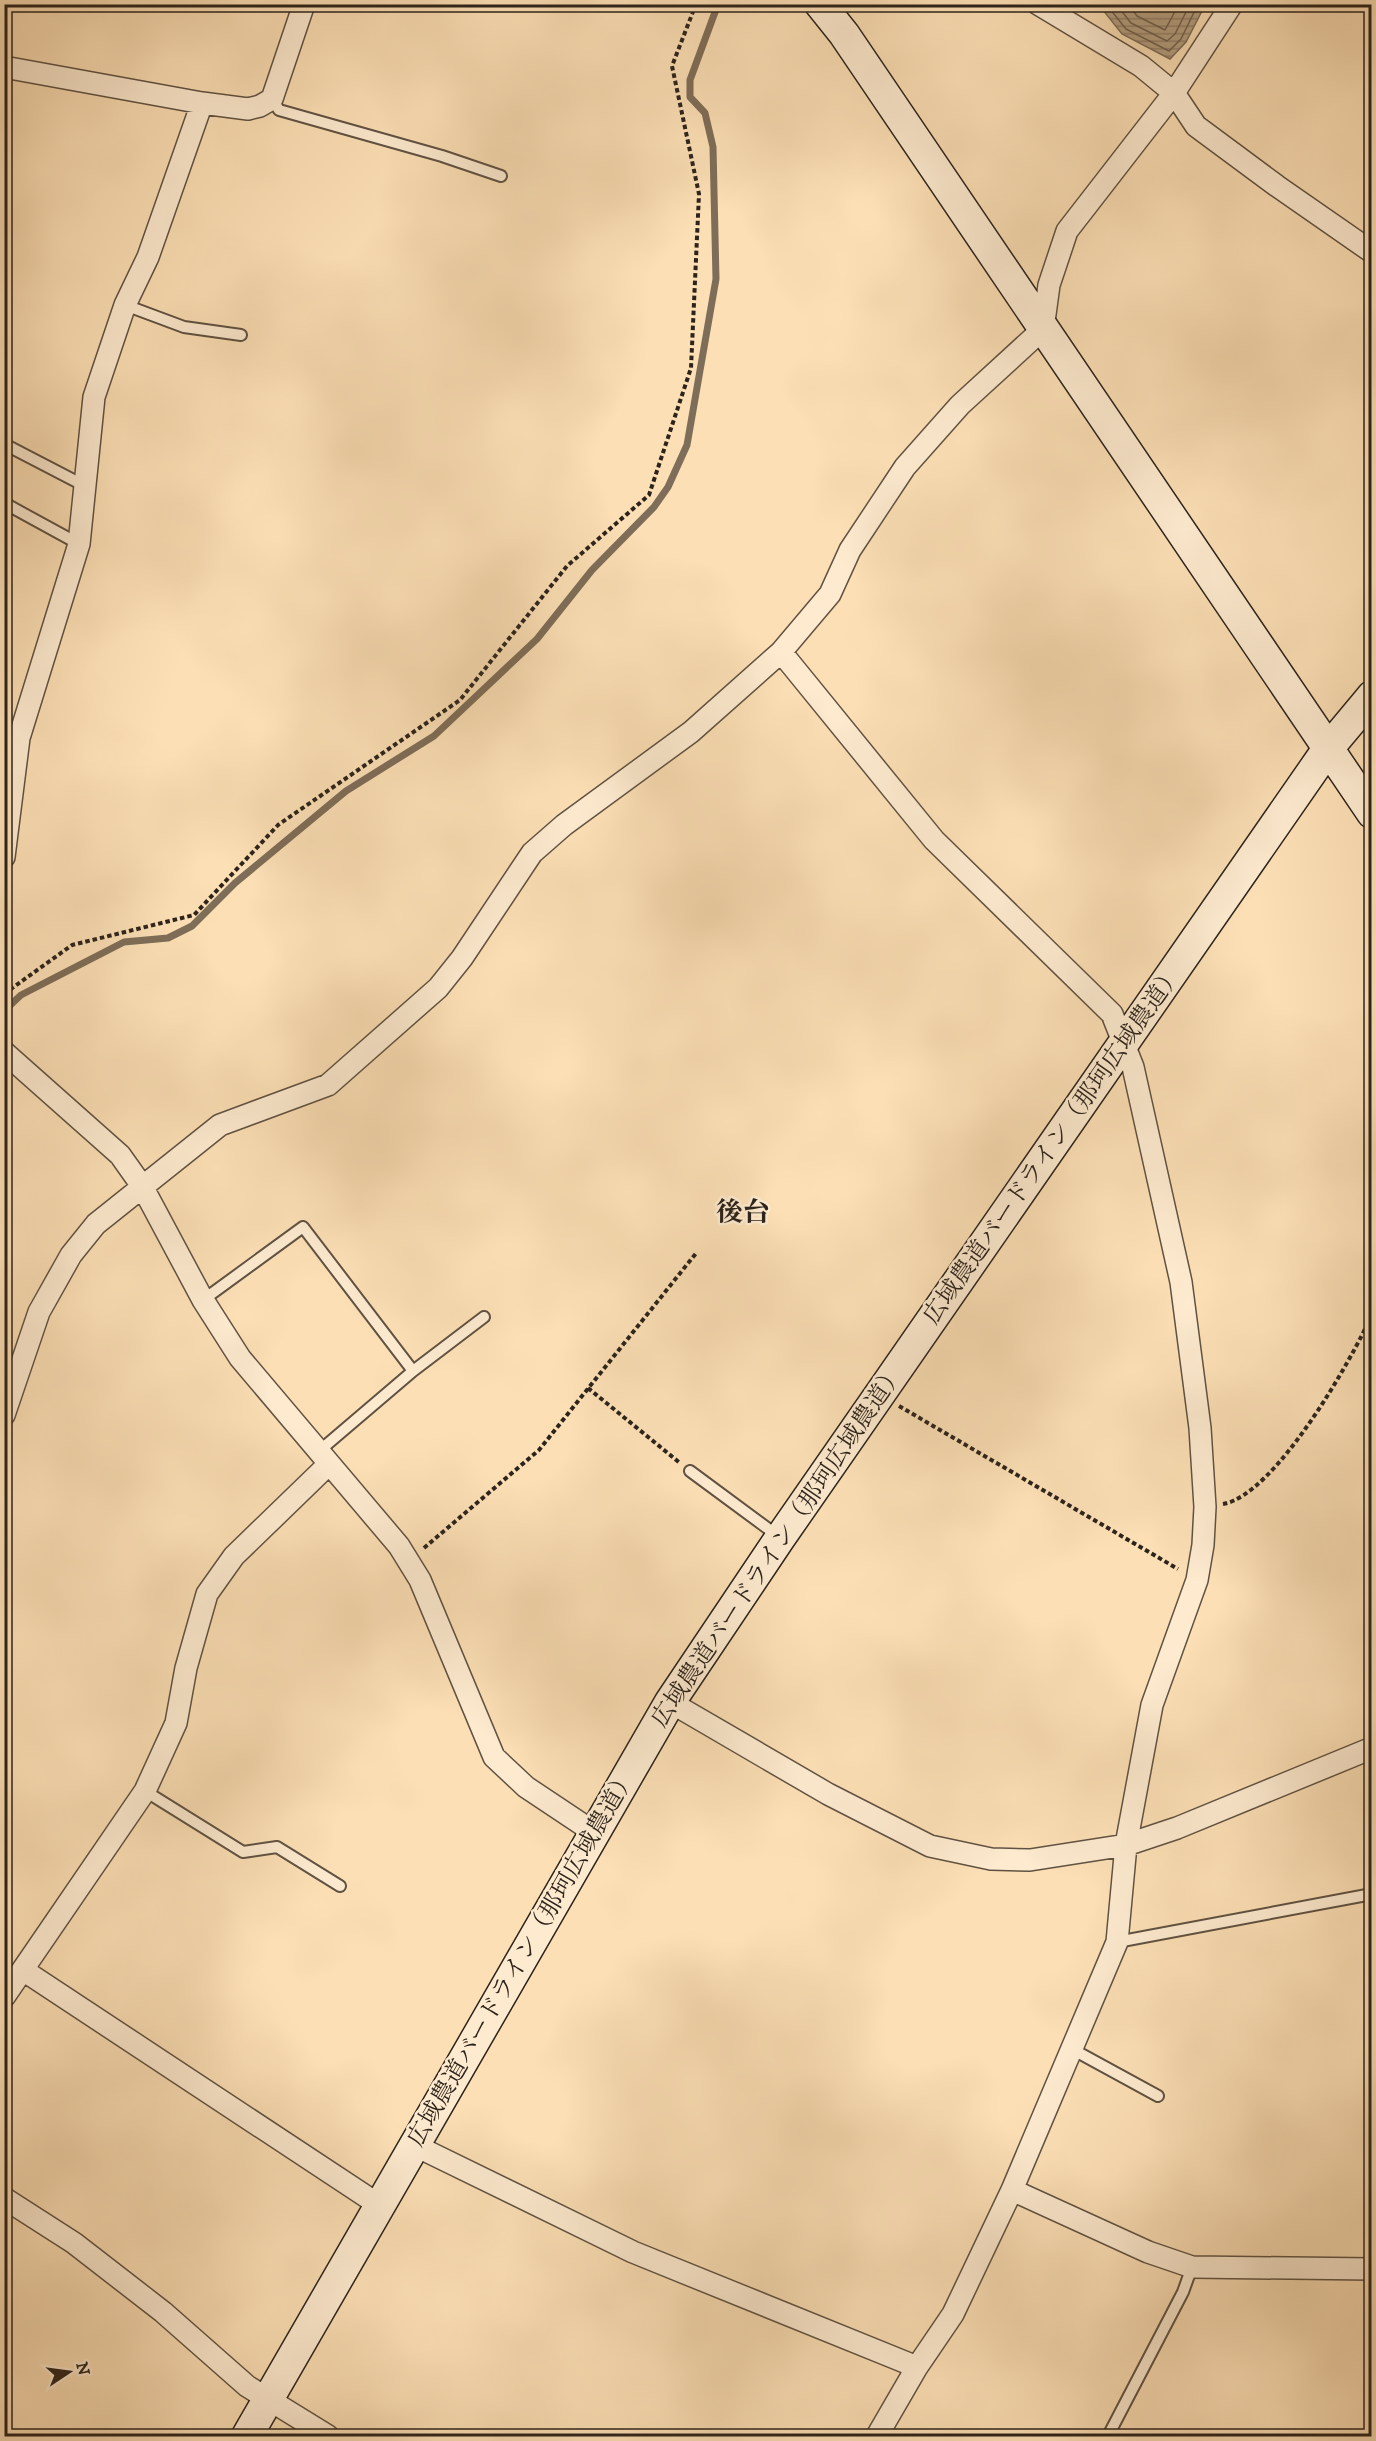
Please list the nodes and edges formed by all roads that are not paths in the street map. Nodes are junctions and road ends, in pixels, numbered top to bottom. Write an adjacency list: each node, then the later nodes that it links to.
1 (304, 4): 7 (street)
2 (820, 4): 12 (street)
3 (1038, 4): 6 (street)
4 (1232, 4): 6 (street)
5 (4, 67): 8 (street)
6 (1174, 93): 10 (street); 12 (street)
7 (272, 99): 8 (street); 9 (lane)
8 (202, 103): 11 (street)
9 (501, 176)
10 (1371, 252)
11 (125, 305): 13 (lane); 15 (street)
12 (1043, 329): 18 (street); 20 (street)
13 (241, 335)
14 (4, 444): 15 (lane)
15 (85, 486): 17 (street)
16 (4, 502): 17 (lane)
17 (79, 544): 22 (street)
18 (781, 651): 23 (street); 25 (street)
19 (1371, 696): 20 (street, 広域農道バードライン（那珂広域農道）)
20 (1327, 750): 21 (street); 23 (street, 広域農道バードライン（那珂広域農道）)
21 (1371, 813)
22 (4, 857)
23 (1122, 1044): 32 (street, 広域農道バードライン（那珂広域農道）); 37 (street)
24 (4, 1052): 25 (street)
25 (142, 1186): 26 (street); 29 (street)
26 (203, 1300): 28 (lane); 30 (street)
27 (484, 1317): 28 (lane)
28 (412, 1371): 30 (lane)
29 (4, 1415)
30 (324, 1458): 35 (street); 36 (street)
31 (690, 1472): 32 (lane)
32 (780, 1538): 33 (street, 広域農道バードライン（那珂広域農道）)
33 (670, 1702): 36 (street, 広域農道バードライン（那珂広域農道）); 37 (street)
34 (1371, 1748): 37 (street)
35 (145, 1791): 38 (lane); 41 (street)
36 (594, 1833): 45 (street, 広域農道バードライン（那珂広域農道）)
37 (1126, 1845): 40 (street)
38 (340, 1886)
39 (1371, 1894): 40 (lane)
40 (1117, 1942): 43 (street)
41 (23, 1970): 42 (street); 48 (street)
42 (4, 1997)
43 (1070, 2048): 44 (lane); 46 (street)
44 (1158, 2096)
45 (414, 2145): 48 (street, 広域農道バードライン（那珂広域農道）); 51 (street)
46 (1012, 2190): 49 (street); 51 (street)
47 (4, 2198): 52 (street)
48 (379, 2205): 52 (street, 広域農道バードライン（那珂広域農道）)
49 (1192, 2267): 50 (street); 56 (lane)
50 (1371, 2269)
51 (917, 2367): 55 (street)
52 (270, 2400): 53 (street, 広域農道バードライン（那珂広域農道）); 54 (street)
53 (248, 2436)
54 (328, 2436)
55 (877, 2436)
56 (1108, 2436)

